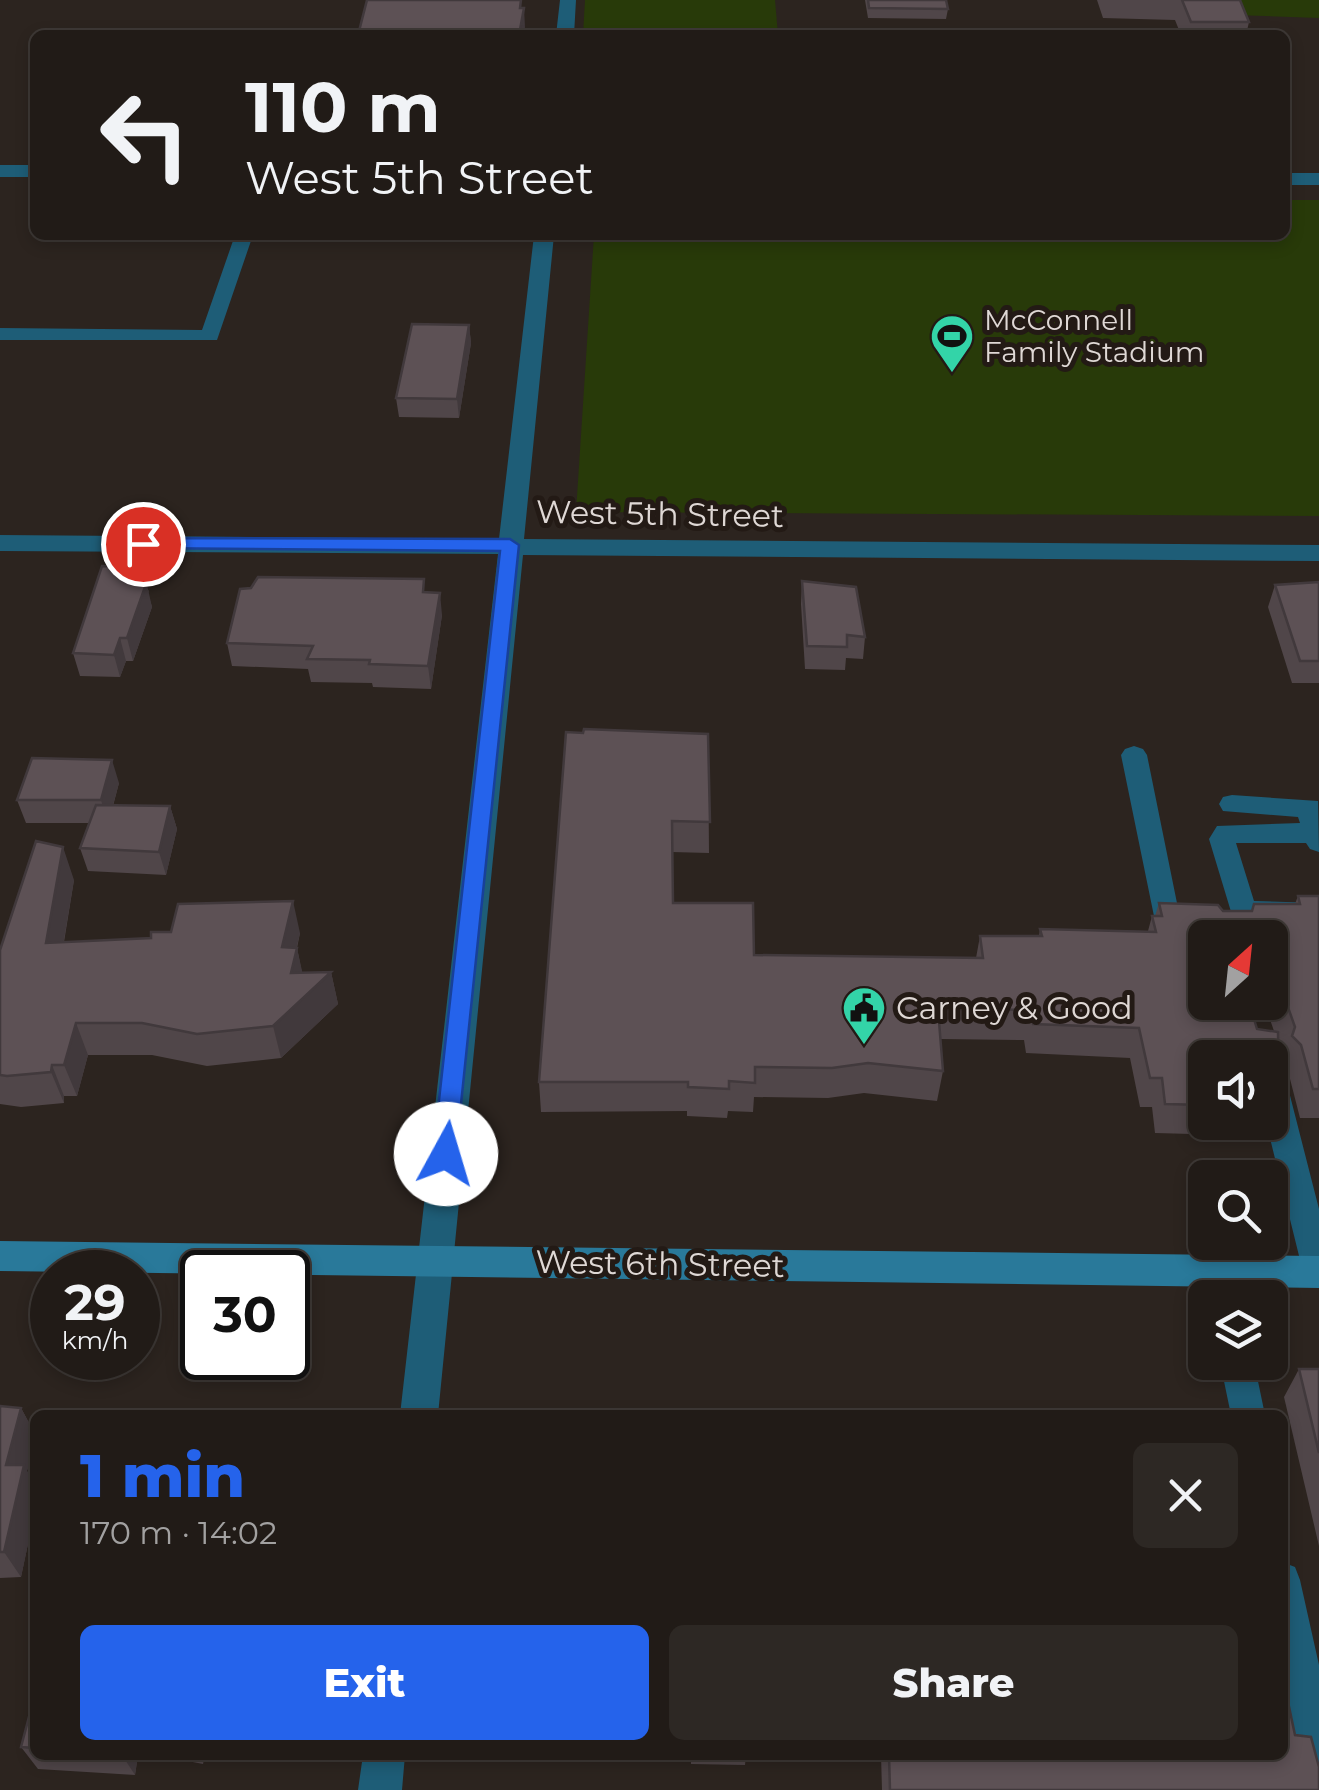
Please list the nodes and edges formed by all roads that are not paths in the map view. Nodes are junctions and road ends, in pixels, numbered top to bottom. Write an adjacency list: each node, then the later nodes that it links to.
1 (568, 0): 2 (street)
2 (565, 30)
3 (0, 171): 4 (street)
4 (30, 171)
5 (1290, 179): 6 (street)
6 (1319, 179)
7 (242, 240): 9 (lane)
8 (543, 240): 11 (street)
9 (0, 334)
10 (0, 543): 11 (street, West 5th Street)
11 (510, 545): 12 (street, West 5th Street); 20 (street)
12 (1319, 553)
13 (1134, 754): 17 (lane)
14 (1232, 804): 15 (lane)
15 (1316, 823): 16 (lane)
16 (1319, 913)
17 (1198, 920)
18 (1286, 1140): 21 (lane)
19 (0, 1256): 20 (main road, West 6th Street)
20 (434, 1260): 23 (main road, West 6th Street); 25 (street)
21 (1319, 1272): 22 (main road, West 6th Street)
22 (1248, 1280)
23 (1188, 1282)
24 (1241, 1380): 26 (lane)
25 (419, 1410)
26 (1247, 1410)
27 (1288, 1608): 28 (lane)
28 (1319, 1754)
29 (383, 1760): 30 (street)
30 (380, 1790)

